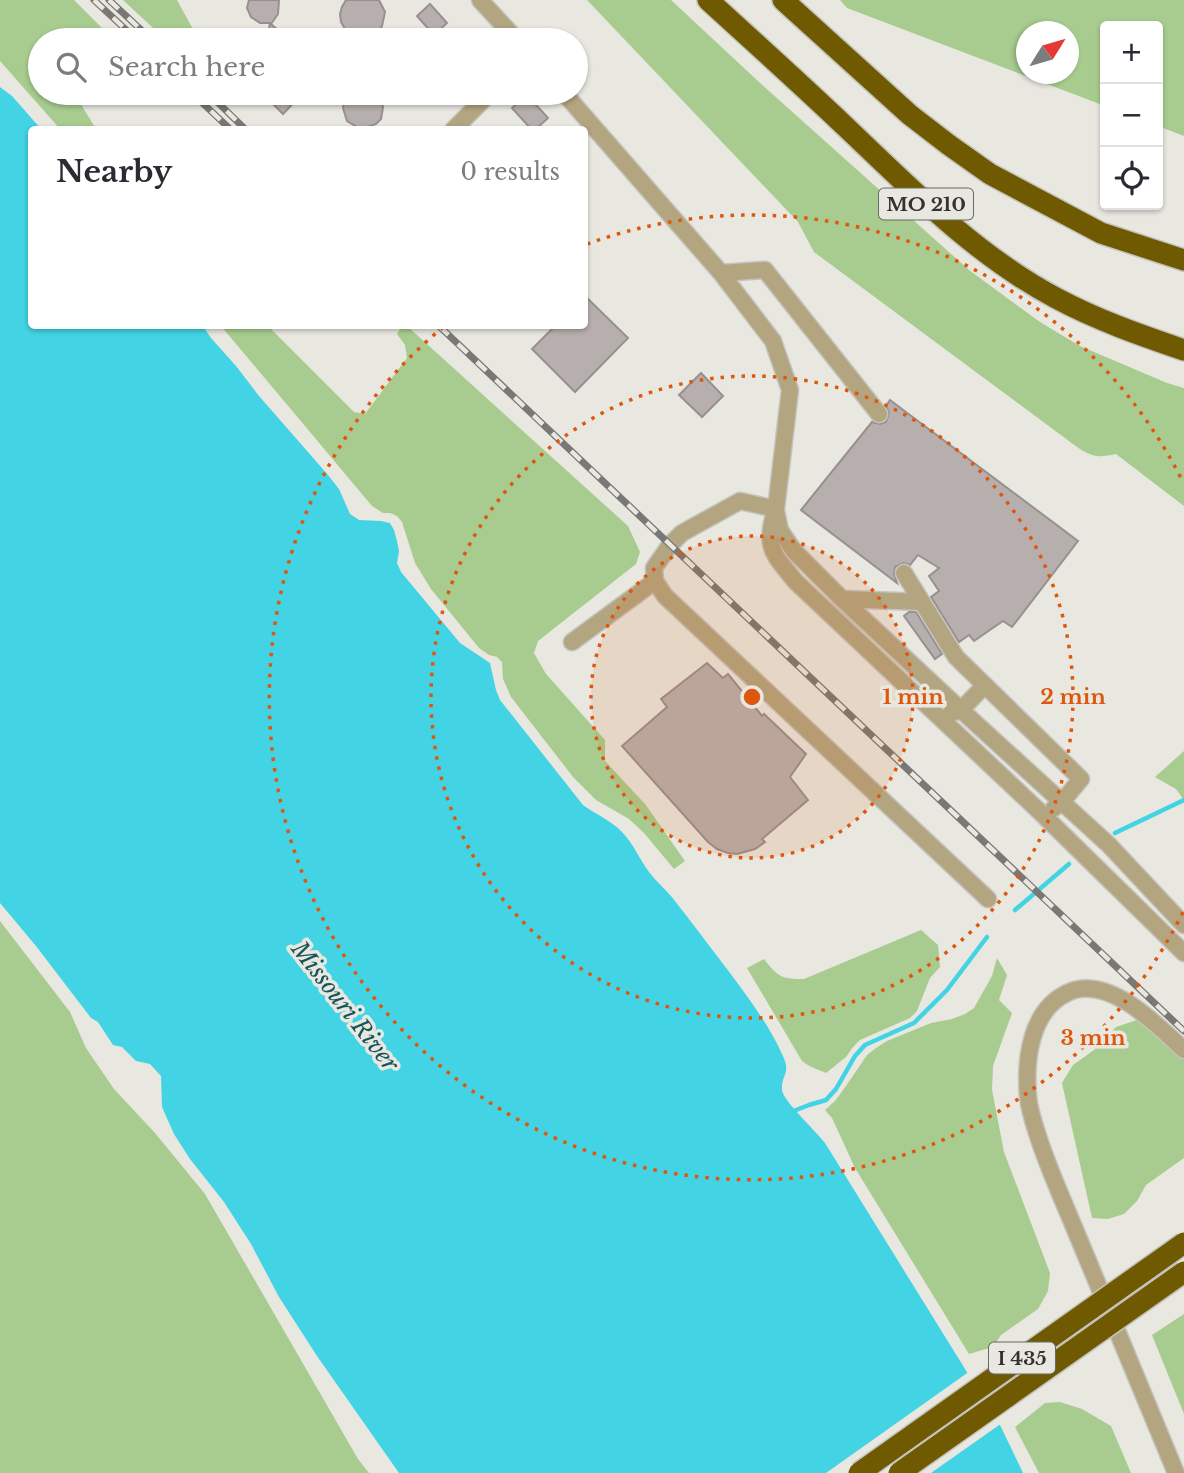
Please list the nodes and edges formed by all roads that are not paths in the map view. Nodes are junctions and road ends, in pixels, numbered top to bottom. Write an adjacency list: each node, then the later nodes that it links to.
1 (480, 0): 4 (street)
2 (708, 0): 10 (highway, MO 210)
3 (783, 0): 8 (highway, MO 210)
4 (506, 28)
5 (478, 105): 7 (street)
6 (574, 105): 9 (street)
7 (457, 126)
8 (1184, 260)
9 (721, 273): 11 (street); 12 (street)
10 (1184, 350)
11 (879, 414)
12 (775, 509): 14 (street); 15 (street); 20 (street)
13 (904, 573): 16 (street)
14 (655, 581): 17 (street); 23 (street)
15 (842, 599): 16 (street); 19 (street)
16 (922, 602): 18 (street)
17 (572, 642)
18 (985, 685): 19 (street); 21 (street)
19 (961, 710): 20 (street); 21 (street)
20 (934, 713): 22 (street)
21 (1061, 803): 22 (street); 24 (street)
22 (1038, 810): 25 (street)
23 (988, 900)
24 (1184, 925)
25 (1184, 953)
26 (1184, 1050): 31 (street)
27 (1184, 1242): 29 (highway, I 435, bridge)
28 (1184, 1272): 30 (highway, I 435, bridge)
29 (859, 1473)
30 (899, 1473)
31 (1176, 1473)

